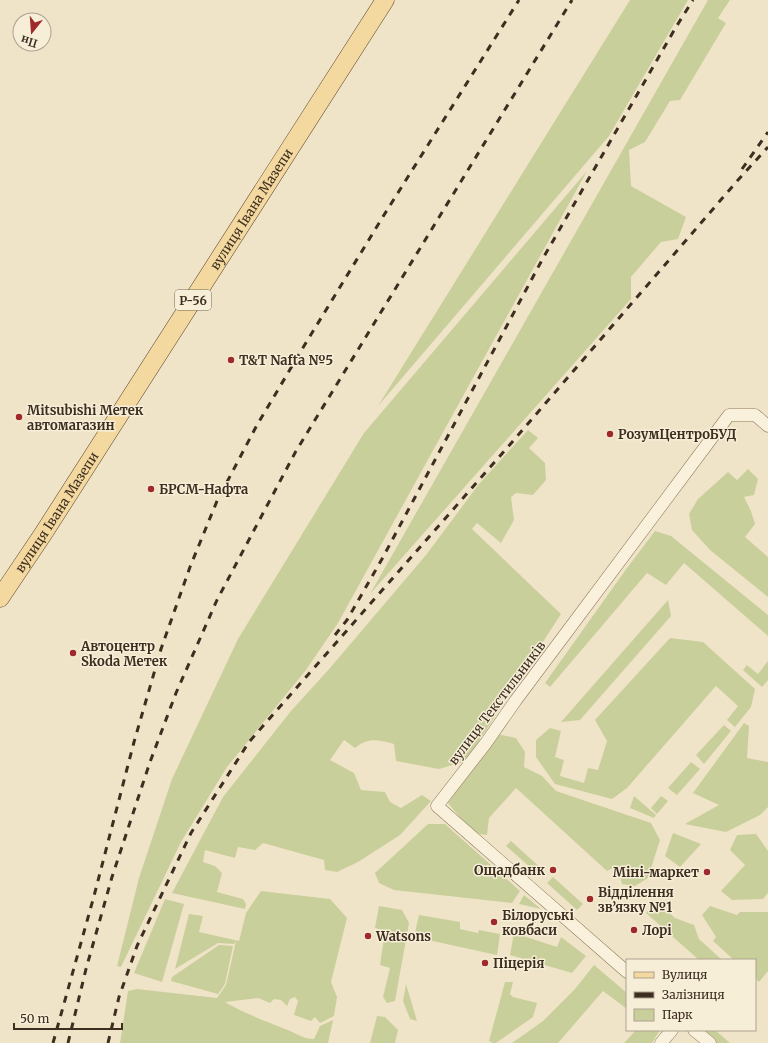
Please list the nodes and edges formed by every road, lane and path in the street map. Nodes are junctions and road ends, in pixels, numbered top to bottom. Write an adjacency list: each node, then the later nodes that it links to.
1 (385, 0): 3 (main road, вулиця Івана Мазепи / Р-56)
2 (768, 426): 4 (street, вулиця Текстильників)
3 (0, 598)
4 (626, 971)
5 (671, 1031): 7 (street)
6 (695, 1031): 8 (street)
7 (661, 1043)
8 (710, 1043)

